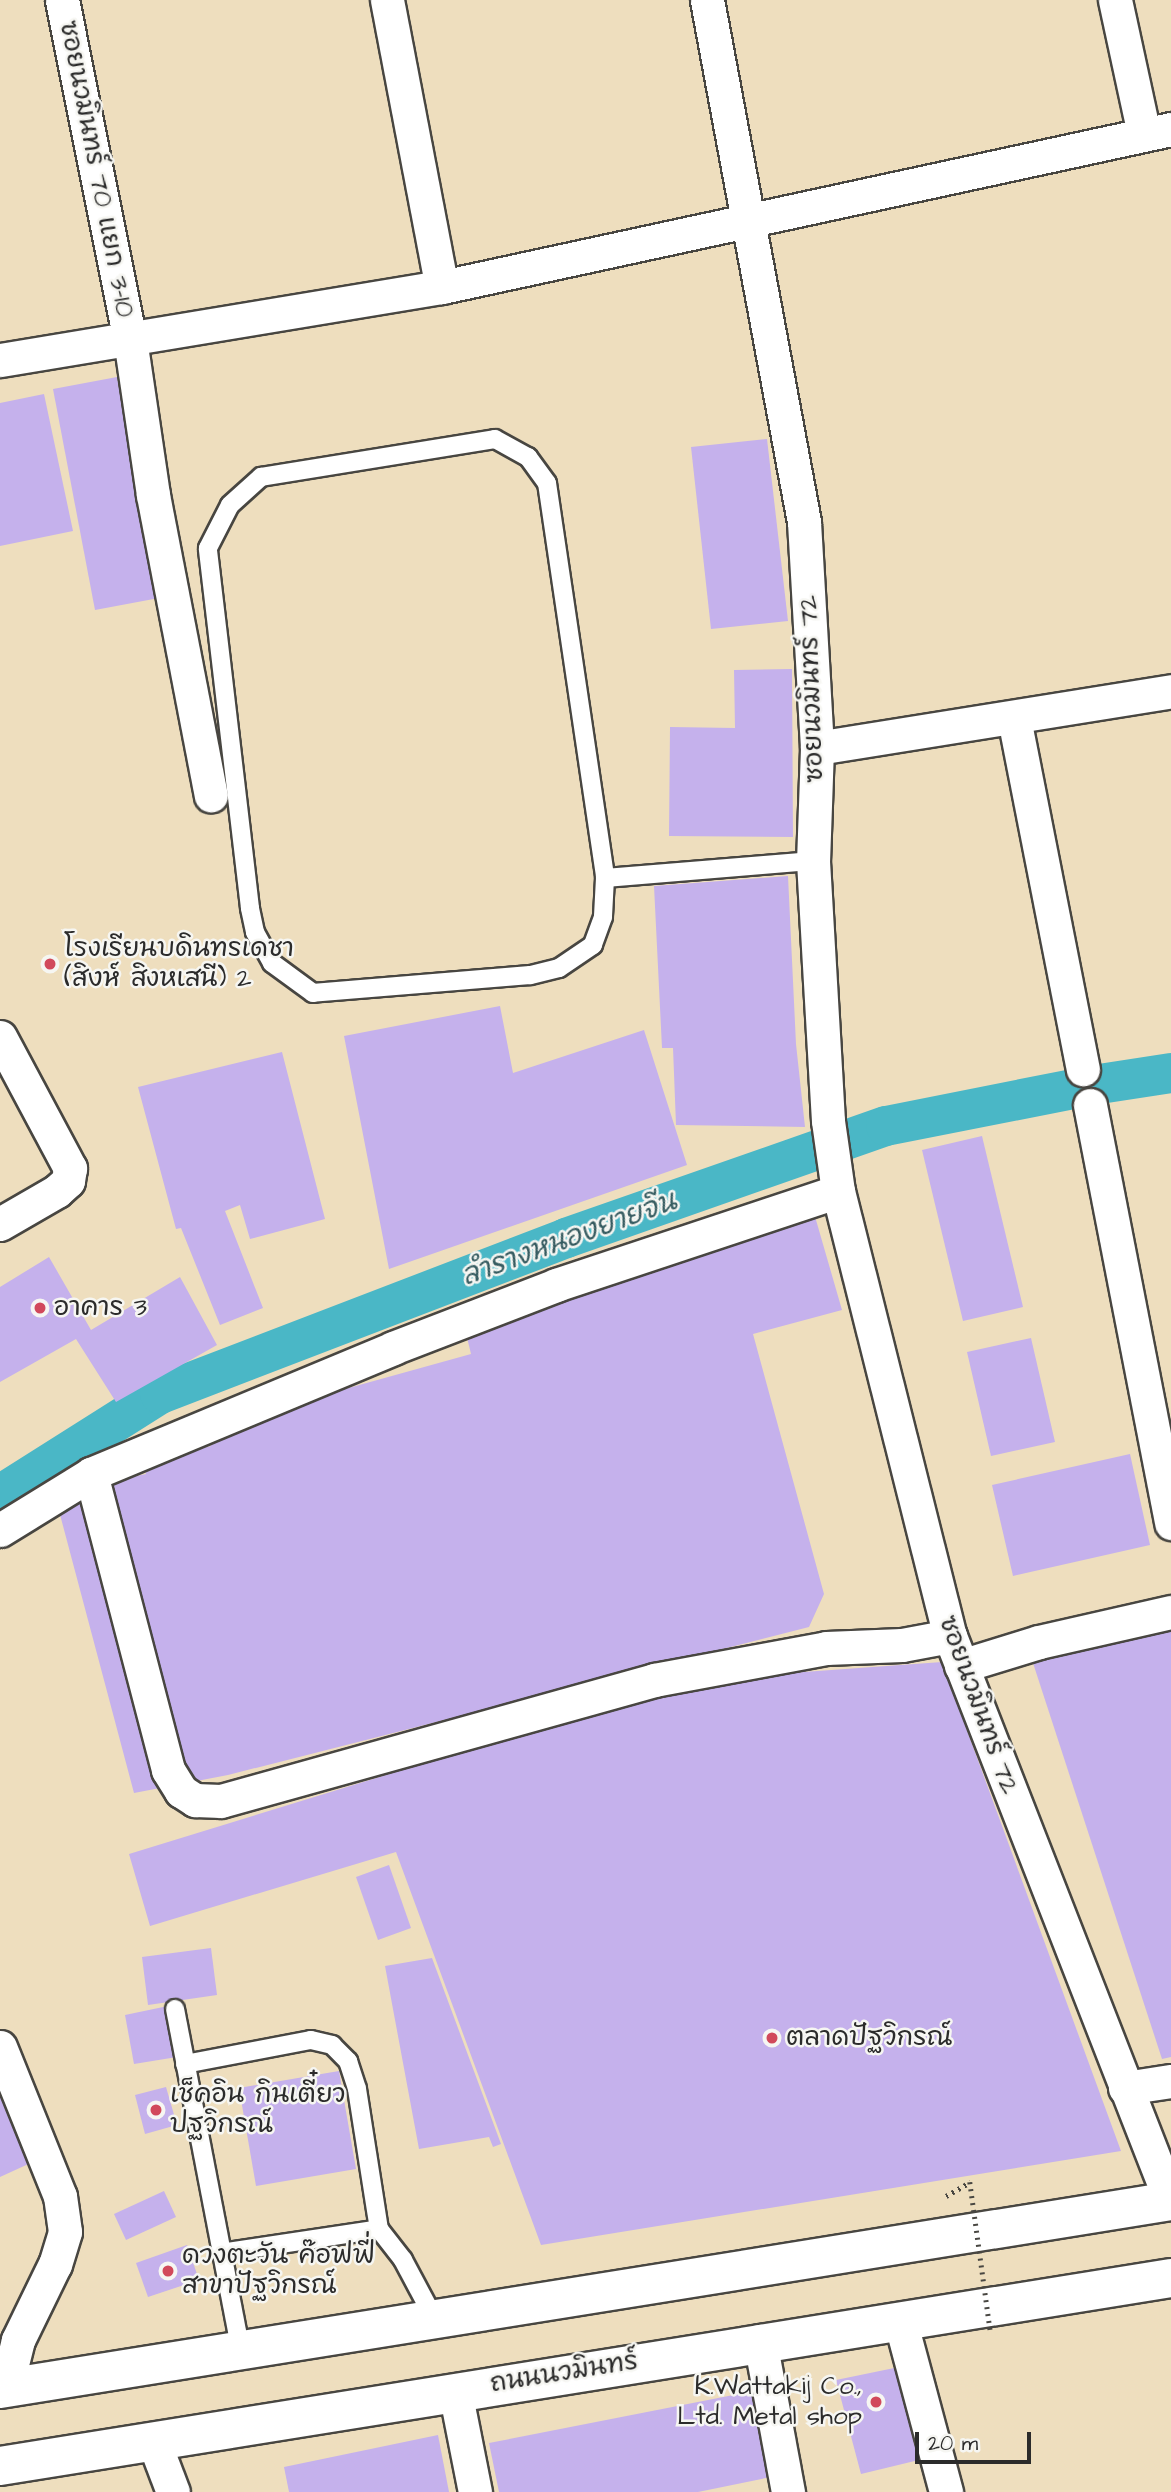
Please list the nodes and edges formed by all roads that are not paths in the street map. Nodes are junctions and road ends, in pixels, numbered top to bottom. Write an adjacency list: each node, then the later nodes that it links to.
1 (62, 0): 8 (street, ซอยนวมินทร์ 70 แยก 3-10)
2 (387, 0): 7 (street)
3 (707, 0): 6 (street, ซอยนวมินทร์ 72)
4 (1115, 0): 5 (street)
5 (1158, 131): 6 (street)
6 (749, 219): 7 (street); 12 (street, ซอยนวมินทร์ 72)
7 (442, 287): 8 (street)
8 (130, 339): 9 (street); 13 (street, ซอยนวมินทร์ 70 แยก 3-10)
9 (0, 360)
10 (1171, 691): 11 (street)
11 (1014, 718): 12 (street); 17 (street)
12 (817, 748): 14 (street, ซอยนวมินทร์ 72)
13 (211, 795)
14 (813, 861): 15 (lane); 19 (street, ซอยนวมินทร์ 72)
15 (605, 878): 15 (lane)
16 (0, 1037): 20 (street)
17 (1083, 1069)
18 (1090, 1104): 22 (street)
19 (836, 1177): 21 (street); 25 (street, ซอยนวมินทร์ 72)
20 (0, 1224)
21 (91, 1474): 23 (street); 25 (street)
22 (1171, 1523)
23 (0, 1530)
24 (1171, 1612): 25 (street)
25 (955, 1651): 30 (street, ซอยนวมินทร์ 72)
26 (174, 2009): 28 (lane)
27 (0, 2047): 39 (street)
28 (185, 2064): 32 (lane); 33 (lane)
29 (1171, 2081): 30 (street)
30 (1125, 2088): 31 (street, ซอยนวมินทร์ 72)
31 (1171, 2202): 35 (main road)
32 (379, 2229): 33 (lane); 35 (lane)
33 (221, 2253): 38 (lane)
34 (1171, 2277): 36 (main road, ถนนนวมินทร์)
35 (435, 2320): 38 (main road)
36 (900, 2320): 37 (main road, ถนนนวมินทร์); 46 (street)
37 (760, 2342): 40 (main road, ถนนนวมินทร์); 45 (street)
38 (241, 2352): 39 (main road)
39 (3, 2388)
40 (455, 2391): 41 (main road, ถนนนวมินทร์); 44 (street)
41 (154, 2442): 42 (main road, ถนนนวมินทร์); 43 (street)
42 (0, 2466)
43 (173, 2492)
44 (475, 2492)
45 (788, 2492)
46 (946, 2492)

